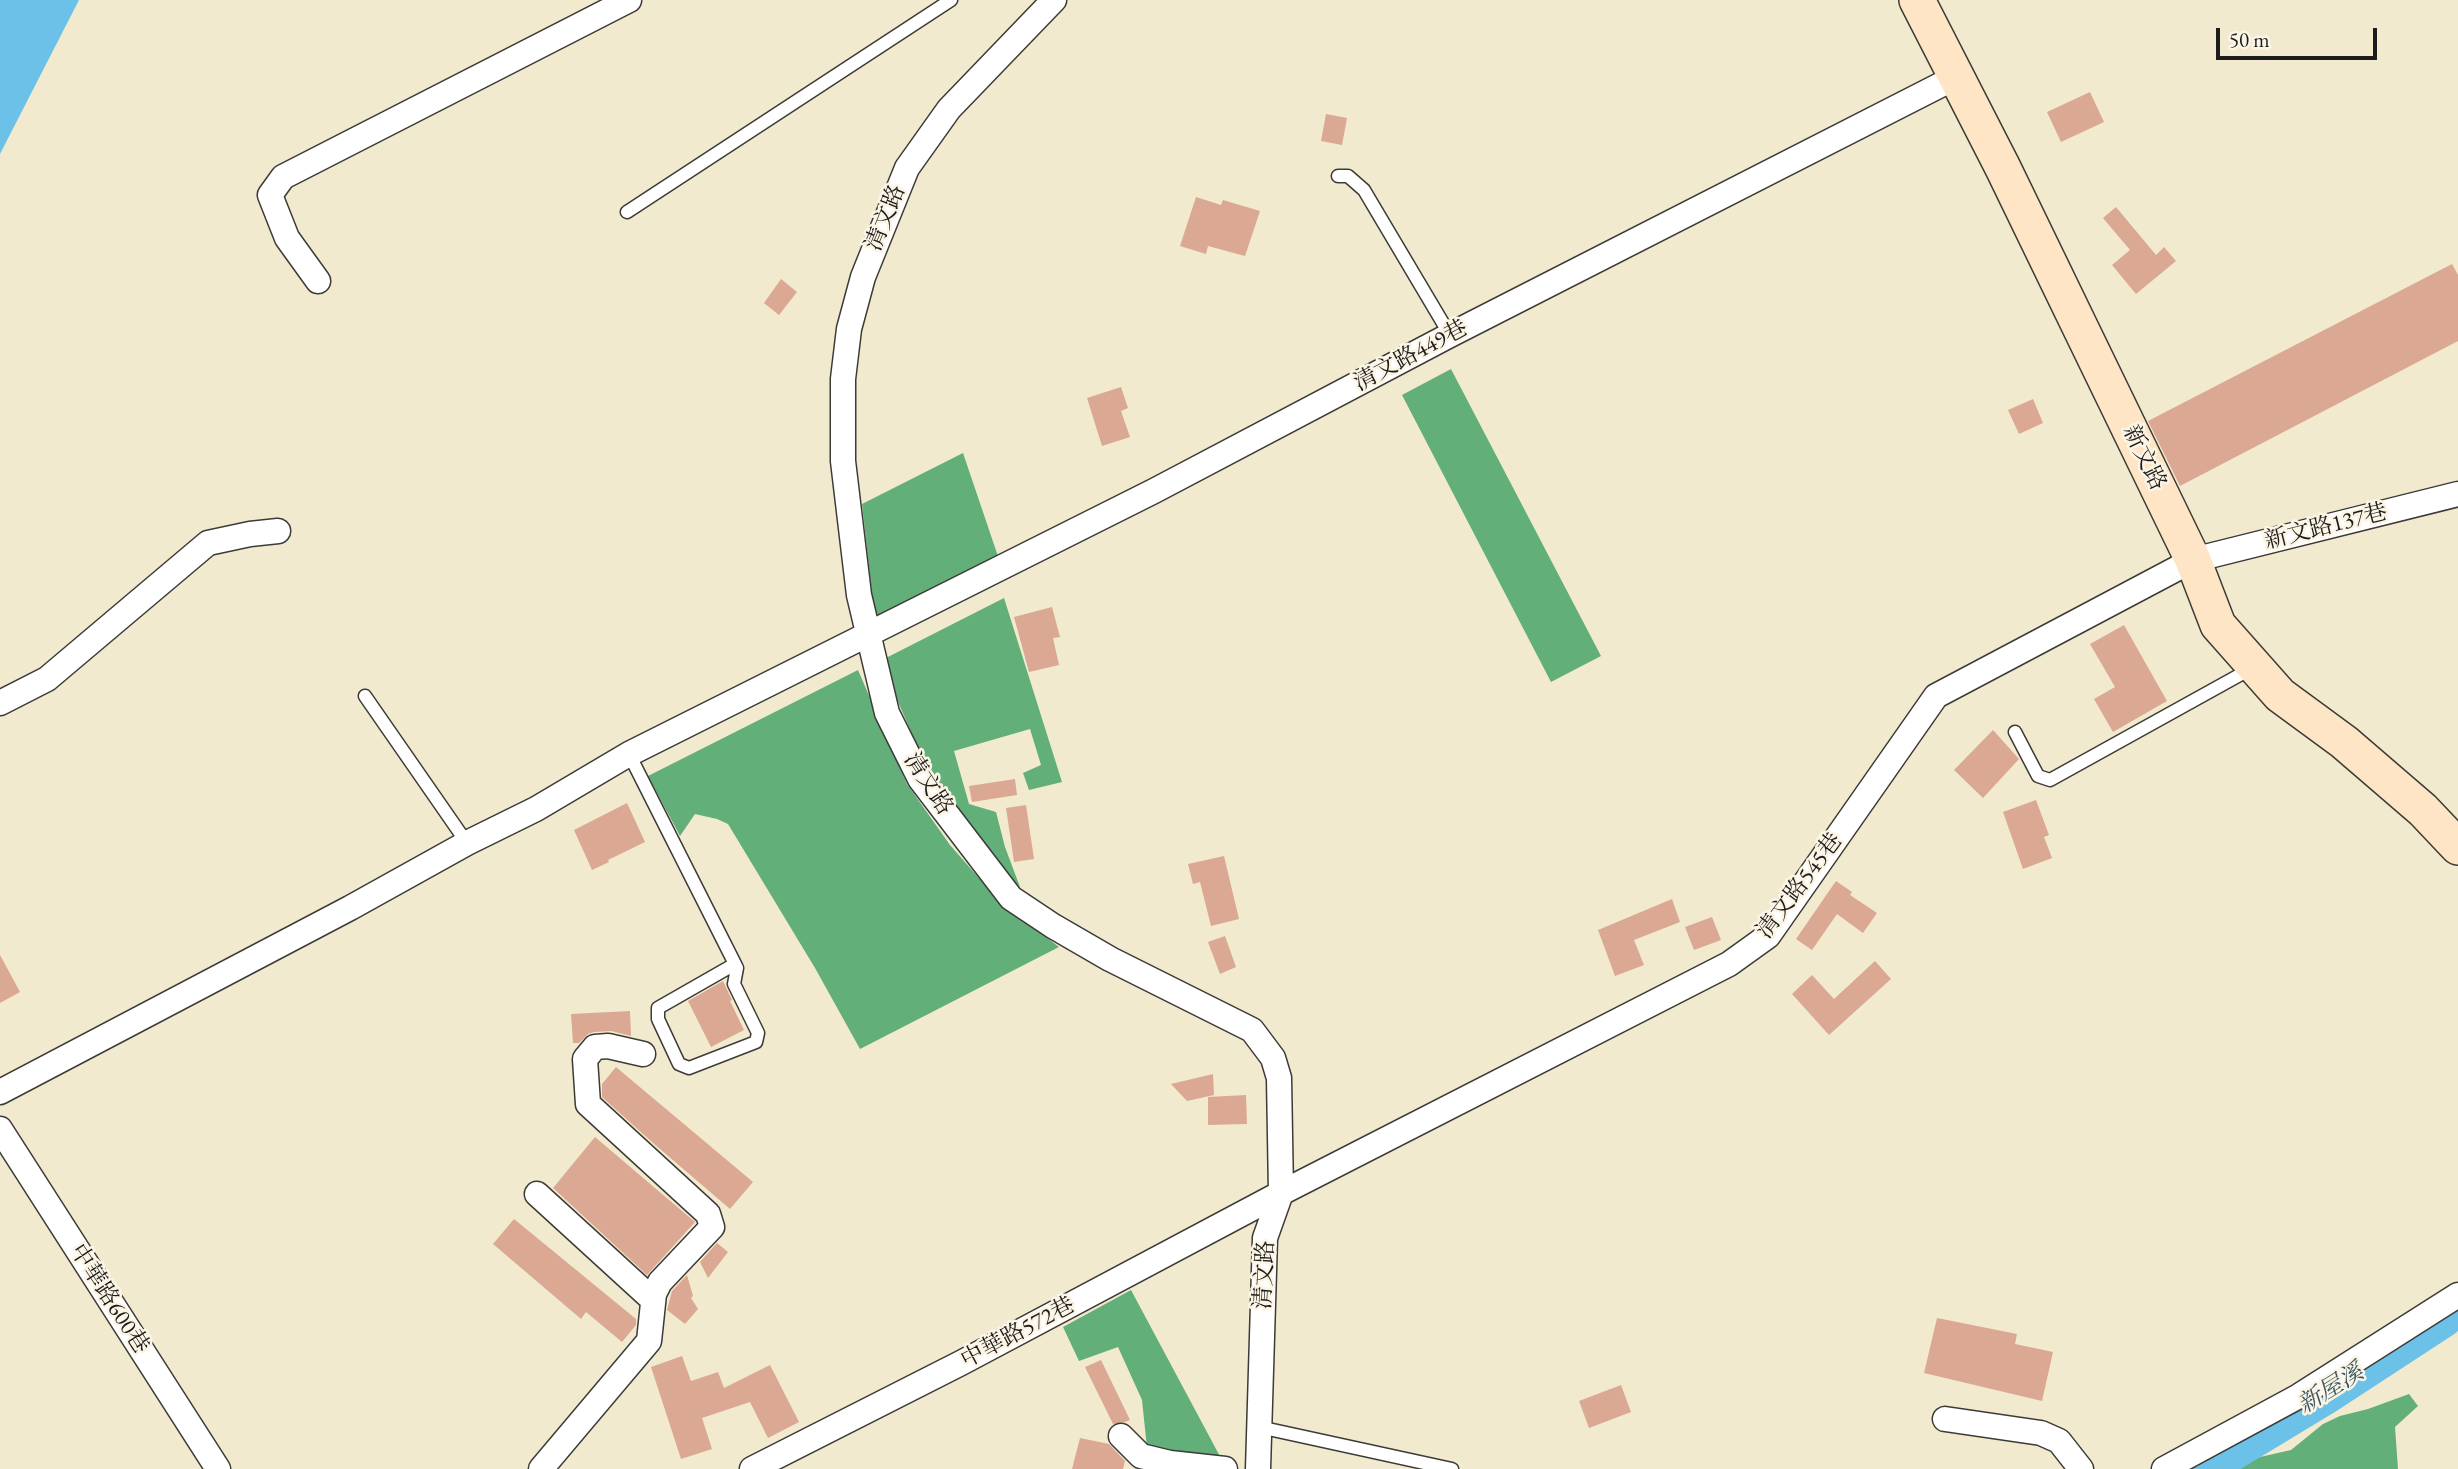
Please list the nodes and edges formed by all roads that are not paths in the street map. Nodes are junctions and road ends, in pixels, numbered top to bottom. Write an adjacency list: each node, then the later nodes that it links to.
1 (629, 0): 8 (street)
2 (951, 0): 7 (lane)
3 (1054, 0): 13 (street, 清文路)
4 (1917, 0): 5 (street, 新文路)
5 (1956, 77): 9 (street, 清文路449巷); 12 (street, 新文路)
6 (1338, 176): 9 (lane)
7 (627, 212)
8 (318, 281)
9 (1450, 335): 13 (street, 清文路449巷)
10 (2458, 494): 12 (street, 新文路137巷)
11 (278, 531): 16 (street)
12 (2193, 560): 14 (street, 新文路); 25 (street, 清文路545巷)
13 (866, 634): 18 (street, 清文路449巷); 25 (street, 清文路)
14 (2254, 667): 17 (lane); 20 (street, 新文路)
15 (365, 695): 19 (lane)
16 (0, 702)
17 (2015, 732)
18 (629, 754): 19 (street, 清文路449巷); 21 (lane)
19 (467, 843): 23 (street, 清文路449巷)
20 (2458, 847)
21 (735, 964): 21 (lane)
22 (643, 1054): 28 (street)
23 (0, 1092)
24 (0, 1129): 33 (street, 中華路600巷)
25 (1281, 1193): 30 (street, 清文路); 35 (street, 中華路572巷)
26 (537, 1194): 28 (street)
27 (2458, 1295): 40 (street)
28 (653, 1300): 34 (street)
29 (1945, 1419): 39 (street)
30 (1259, 1427): 37 (street, 清文路); 38 (lane)
31 (1121, 1436): 32 (street)
32 (1184, 1467): 36 (street)
33 (218, 1469)
34 (541, 1469)
35 (752, 1469)
36 (1225, 1469)
37 (1258, 1469)
38 (1452, 1469)
39 (2081, 1469)
40 (2164, 1469)

